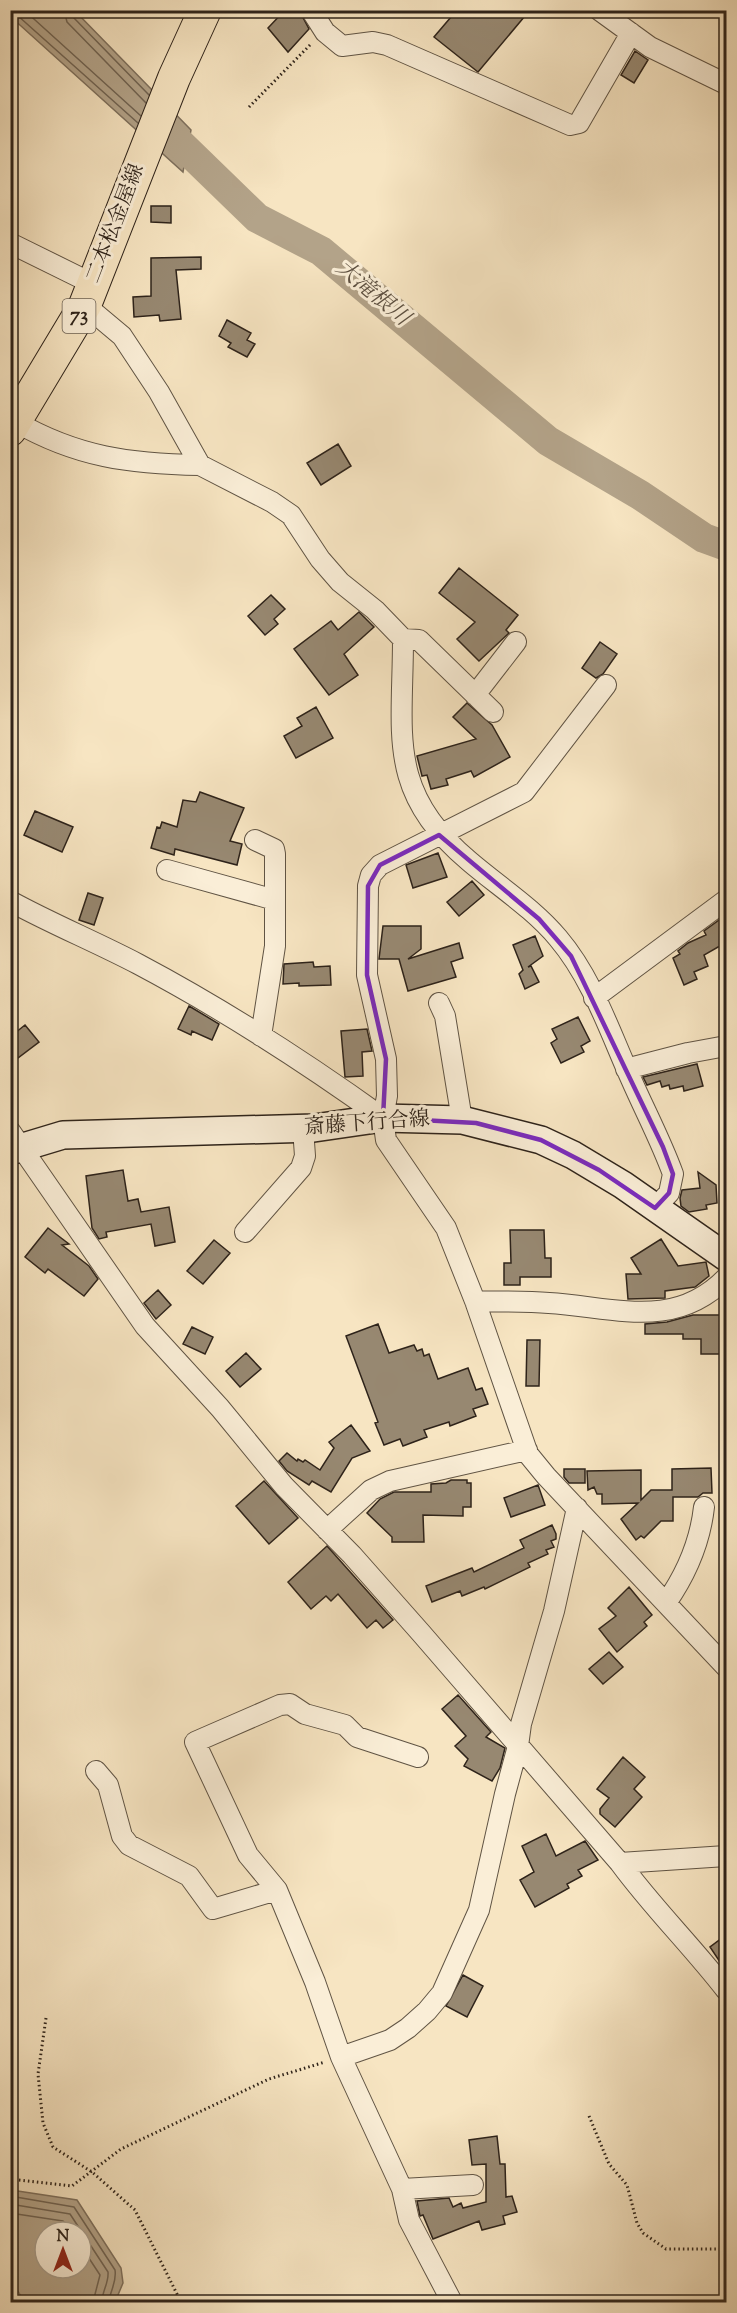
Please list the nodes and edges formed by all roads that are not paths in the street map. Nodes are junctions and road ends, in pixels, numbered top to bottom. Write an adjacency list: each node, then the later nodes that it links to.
1 (205, 10): 7 (main road, 二本松金屋線 / 73)
2 (311, 10): 4 (street)
3 (599, 10): 4 (street)
4 (631, 33): 5 (street)
5 (726, 84)
6 (10, 243): 7 (street)
7 (89, 294): 8 (main road, 二本松金屋線 / 73); 9 (street)
8 (13, 426): 9 (street)
9 (200, 465): 10 (street)
10 (403, 639): 13 (street); 15 (street)
11 (516, 642): 13 (street)
12 (606, 685): 15 (street)
13 (475, 695): 14 (street)
14 (493, 712)
15 (439, 835): 21 (street); 26 (street)
16 (255, 840): 18 (street)
17 (167, 870): 18 (street)
18 (275, 900): 23 (street)
19 (726, 900): 21 (street)
20 (10, 901): 23 (street)
21 (594, 998): 25 (street)
22 (439, 1003): 27 (street)
23 (261, 1036): 26 (street)
24 (726, 1046): 25 (street)
25 (626, 1069): 30 (street)
26 (383, 1118): 27 (main road, 斎藤下行合線); 28 (main road, 斎藤下行合線); 34 (street)
27 (462, 1120): 30 (main road, 斎藤下行合線)
28 (303, 1128): 29 (main road, 斎藤下行合線); 31 (street)
29 (14, 1143): 38 (street)
30 (655, 1208): 32 (main road, 斎藤下行合線)
31 (245, 1232)
32 (726, 1257)
33 (726, 1278): 34 (street)
34 (475, 1302): 35 (street)
35 (527, 1450): 37 (street); 38 (street)
36 (704, 1507): 39 (street)
37 (577, 1508): 39 (street); 41 (street)
38 (327, 1530): 41 (street)
39 (666, 1603): 40 (street)
40 (726, 1667)
41 (518, 1746): 45 (street); 48 (street)
42 (418, 1757): 46 (street)
43 (96, 1771): 46 (street)
44 (726, 1856): 45 (street)
45 (620, 1863): 47 (street)
46 (277, 1890): 48 (street)
47 (726, 1989)
48 (341, 2057): 50 (street)
49 (473, 2185): 50 (street)
50 (402, 2189): 51 (street)
51 (452, 2302)

